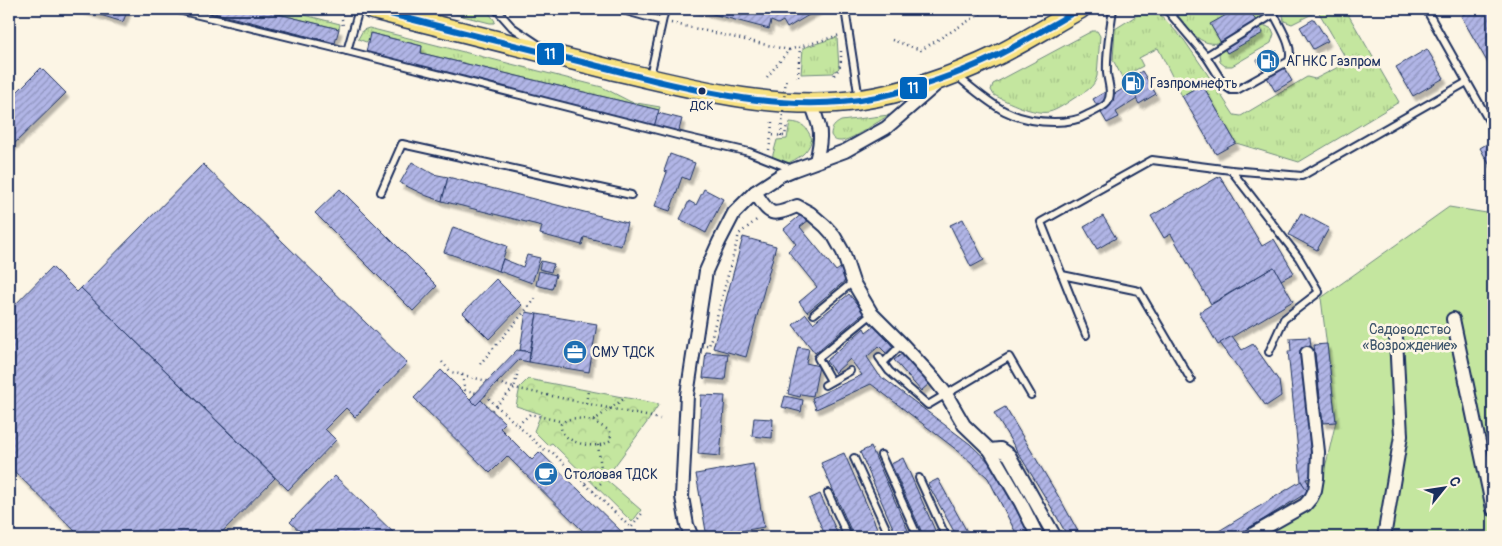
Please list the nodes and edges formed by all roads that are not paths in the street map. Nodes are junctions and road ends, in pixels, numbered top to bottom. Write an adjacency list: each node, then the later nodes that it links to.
1 (174, 9): 14 (lane)
2 (359, 9): 14 (lane)
3 (371, 9): 15 (main road)
4 (496, 9): 15 (lane)
5 (619, 9): 13 (lane)
6 (665, 9): 13 (lane)
7 (845, 9): 20 (lane)
8 (1080, 9): 17 (main road)
9 (1113, 9): 17 (lane)
10 (1166, 9): 16 (lane)
11 (1426, 9): 19 (lane)
12 (1273, 11): 16 (lane); 16 (lane)
13 (662, 21): 18 (lane)
14 (347, 51): 24 (lane)
15 (552, 54): 18 (main road)
16 (1206, 56)
17 (950, 75): 20 (main road); 23 (street)
18 (650, 78): 21 (main road)
19 (1467, 82): 22 (lane); 25 (lane)
20 (860, 100): 21 (main road)
21 (811, 104): 23 (street)
22 (1493, 128)
23 (816, 161): 24 (street)
24 (793, 170): 27 (street)
25 (1231, 170): 29 (lane); 37 (lane)
26 (381, 192): 28 (lane)
27 (755, 192): 30 (street); 53 (street)
28 (631, 195)
29 (1062, 275): 34 (lane); 42 (lane)
30 (854, 282): 31 (lane); 32 (street)
31 (814, 314)
32 (872, 314): 36 (street); 43 (lane)
33 (1453, 319): 52 (street)
34 (1086, 335)
35 (1396, 338): 61 (street)
36 (902, 344): 40 (lane); 45 (street)
37 (1269, 352)
38 (1307, 353): 60 (street)
39 (879, 356): 40 (lane)
40 (883, 363): 45 (lane)
41 (850, 371): 43 (lane)
42 (1191, 380)
43 (831, 381): 44 (lane)
44 (825, 385)
45 (946, 394): 46 (lane); 47 (street)
46 (1031, 395)
47 (990, 450): 58 (street); 59 (street)
48 (881, 455): 56 (lane)
49 (854, 458): 55 (lane)
50 (919, 478): 57 (lane)
51 (828, 493): 54 (lane)
52 (1493, 509)
53 (692, 537)
54 (848, 537)
55 (890, 537)
56 (918, 537)
57 (946, 537)
58 (1038, 537)
59 (1055, 537)
60 (1248, 537)
61 (1384, 537)

